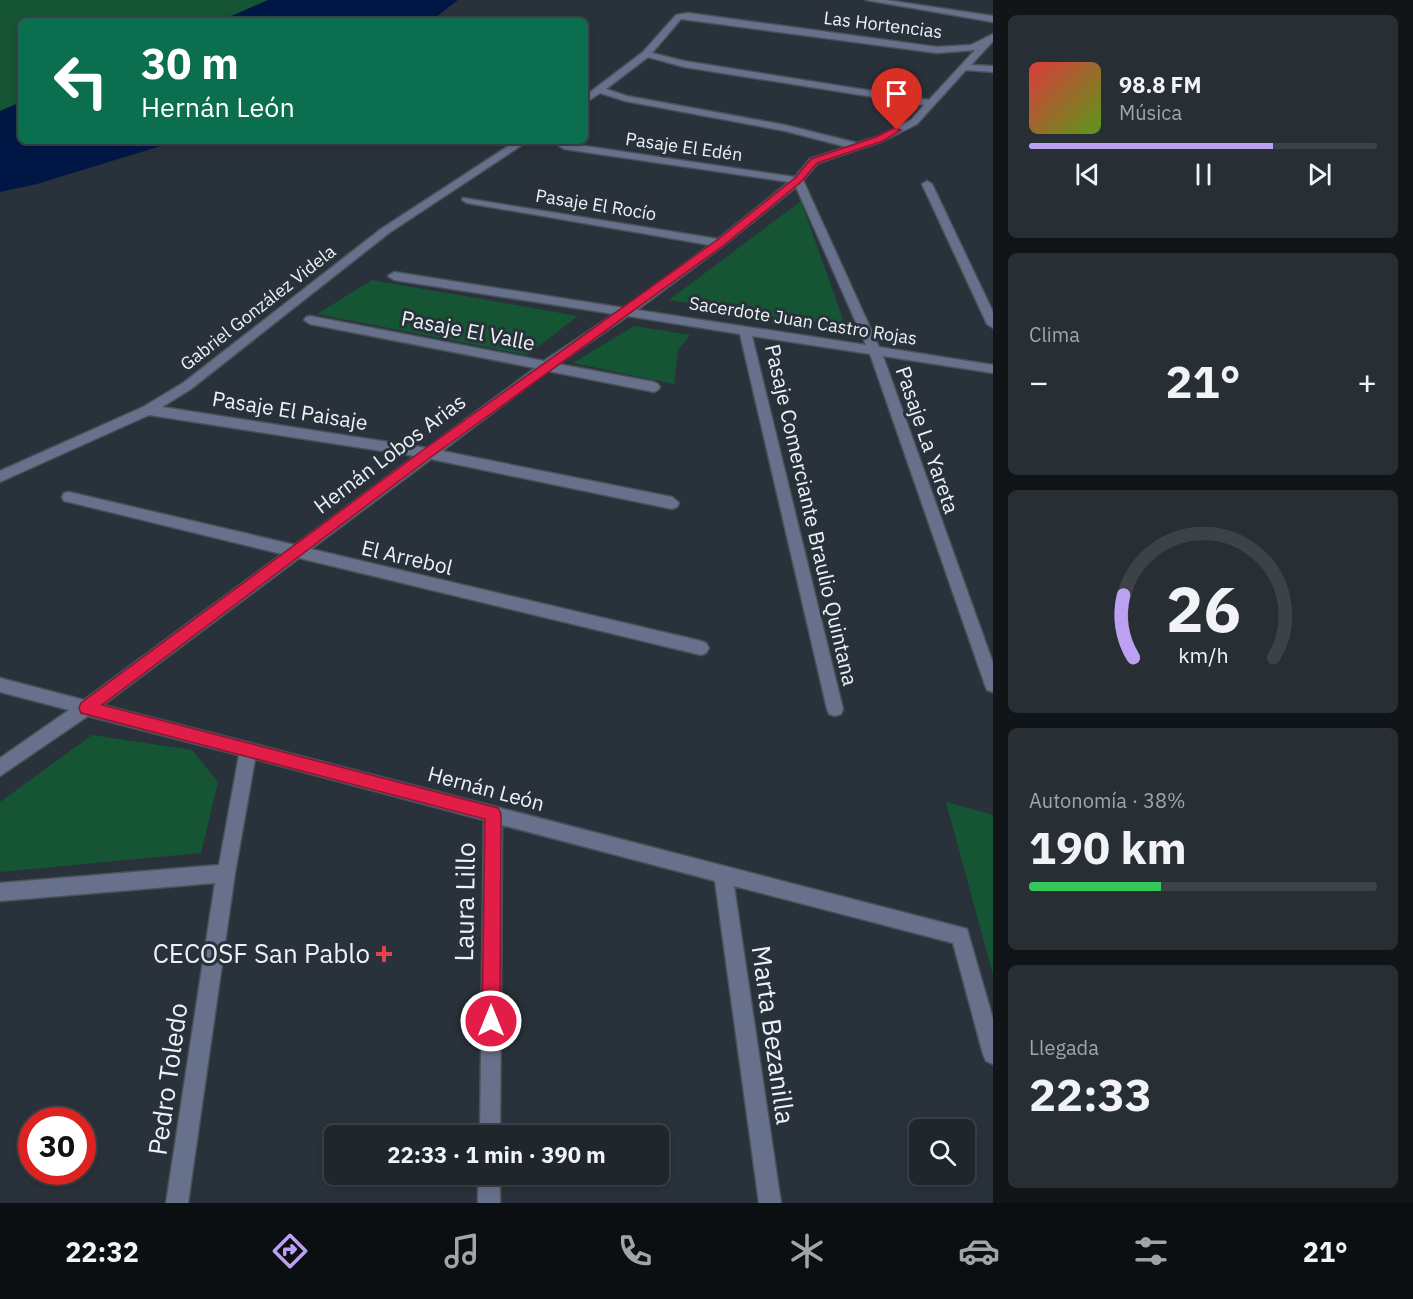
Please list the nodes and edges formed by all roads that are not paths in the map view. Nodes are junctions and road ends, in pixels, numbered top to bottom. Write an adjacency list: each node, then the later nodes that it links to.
1 (870, 0): 2 (street)
2 (889, 1): 3 (street)
3 (993, 19)
4 (993, 37): 5 (street)
5 (984, 45): 6 (street, Las Hortencias); 7 (street, Hernán Lobos Arias)
6 (646, 54): 9 (street); 11 (street)
7 (964, 68): 8 (street); 11 (street, Hernán Lobos Arias)
8 (993, 69)
9 (600, 90): 10 (street); 14 (street)
10 (588, 98)
11 (931, 103): 14 (street, Hernán Lobos Arias)
12 (518, 144): 28 (street, Gabriel González Videla)
13 (564, 146): 15 (street, Pasaje El Edén)
14 (856, 146): 15 (street, Hernán Lobos Arias)
15 (801, 176): 18 (street, Hernán Lobos Arias); 24 (street, Pasaje La Yareta)
16 (927, 184): 22 (street)
17 (467, 200): 18 (street, Pasaje El Rocío)
18 (720, 243): 20 (street, Hernán Lobos Arias)
19 (394, 276): 20 (street, Sacerdote Juan Castro Rojas)
20 (626, 312): 23 (street, Sacerdote Juan Castro Rojas); 25 (street, Hernán Lobos Arias)
21 (310, 320): 25 (street, Pasaje El Valle)
22 (993, 324)
23 (746, 330): 24 (street, Sacerdote Juan Castro Rojas); 38 (street, Pasaje Comerciante Braulio Quintana)
24 (875, 351): 26 (street, Sacerdote Juan Castro Rojas); 36 (street, Pasaje La Yareta)
25 (545, 367): 27 (street, Pasaje El Valle); 29 (street, Hernán Lobos Arias)
26 (993, 369)
27 (654, 387)
28 (148, 410): 29 (street, Pasaje El Paisaje); 30 (street, Gabriel González Videla)
29 (427, 453): 32 (street, Pasaje El Paisaje); 33 (street, Hernán Lobos Arias)
30 (0, 477)
31 (69, 497): 33 (street, El Arrebol)
32 (672, 503)
33 (295, 553): 34 (street, El Arrebol); 37 (street, Hernán Lobos Arias)
34 (702, 648)
35 (0, 685): 37 (street, Hernán León)
36 (993, 685)
37 (86, 708): 39 (street, Hernán León); 40 (street, Hernán Lobos Arias)
38 (835, 709)
39 (248, 750): 41 (street, Hernán León); 42 (street, Pedro Toledo)
40 (0, 768)
41 (493, 814): 43 (street, Hernán León); 46 (street, Laura Lillo)
42 (226, 873): 44 (street); 48 (street, Pedro Toledo)
43 (723, 874): 45 (street, Hernán León); 50 (street, Marta Bezanilla)
44 (0, 892)
45 (993, 1054)
46 (490, 1125)
47 (489, 1185): 49 (street)
48 (177, 1203)
49 (489, 1203)
50 (770, 1203)

